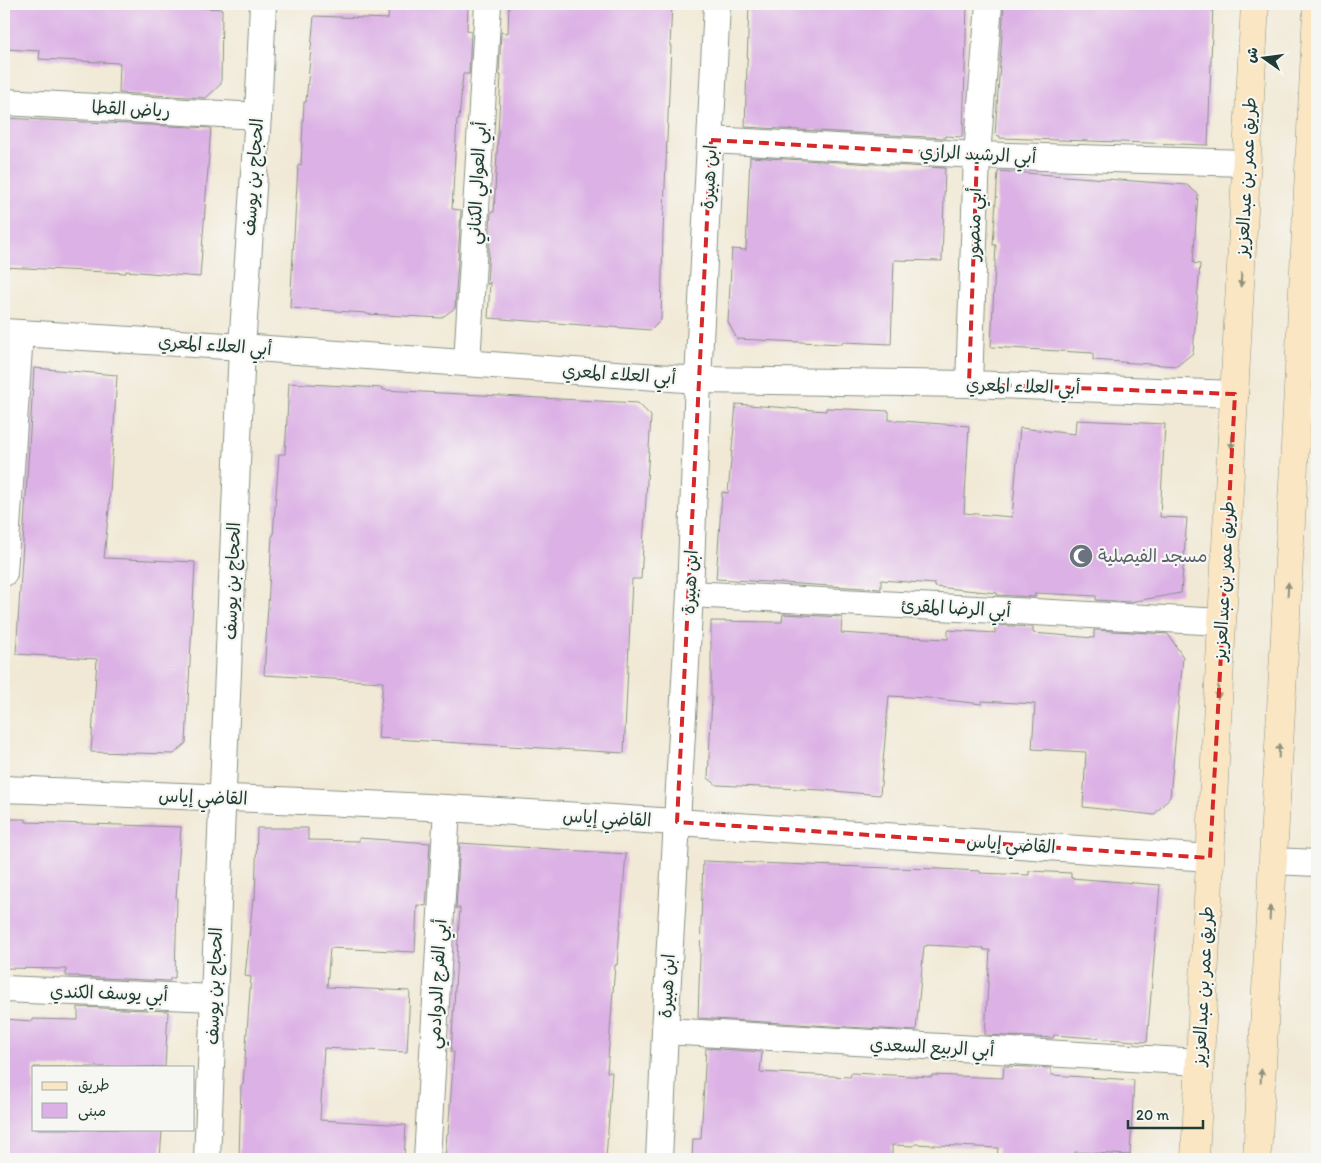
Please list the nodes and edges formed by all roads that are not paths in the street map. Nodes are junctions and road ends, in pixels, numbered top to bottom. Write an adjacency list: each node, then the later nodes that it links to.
1 (263, 4): 8 (street, الحجاج بن يوسف)
2 (488, 4): 14 (street, أبي العوالي الكناني)
3 (717, 4): 9 (street, ابن هبيرة)
4 (989, 4): 10 (street, أبي منصور)
5 (1255, 4): 11 (main road, طريق عمر بن عبدالعزيز)
6 (1317, 11): 18 (main road)
7 (4, 102): 8 (street, رياض القطا)
8 (258, 116): 13 (street, الحجاج بن يوسف)
9 (710, 140): 10 (street, أبي الرشيد الرازي); 15 (street, ابن هبيرة)
10 (977, 155): 11 (street, أبي الرشيد الرازي); 16 (street, أبي منصور)
11 (1247, 164): 17 (main road, طريق عمر بن عبدالعزيز, one-way to 17)
12 (12, 332): 13 (street, أبي العلاء المعري); 19 (street)
13 (242, 347): 14 (street, أبي العلاء المعري); 23 (street, الحجاج بن يوسف)
14 (467, 363): 15 (street, أبي العلاء المعري)
15 (698, 380): 16 (street, أبي العلاء المعري); 20 (street, ابن هبيرة)
16 (968, 384): 17 (street, أبي العلاء المعري)
17 (1234, 394): 21 (main road, طريق عمر بن عبدالعزيز, one-way to 21)
18 (1307, 410): 27 (main road, one-way to 18)
19 (4, 573)
20 (690, 594): 21 (street, أبي الرضا المقرئ); 25 (street, ابن هبيرة)
21 (1222, 622): 26 (main road, طريق عمر بن عبدالعزيز, one-way to 26)
22 (4, 789): 23 (street, القاضي إياس)
23 (222, 797): 24 (street, القاضي إياس); 30 (street, الحجاج بن يوسف)
24 (447, 808): 25 (street, القاضي إياس); 34 (street, أبي الفرج الدوادمي)
25 (677, 822): 26 (street, القاضي إياس); 31 (street, ابن هبيرة)
26 (1210, 858): 32 (main road, طريق عمر بن عبدالعزيز)
27 (1273, 861): 28 (street); 37 (main road, one-way to 27)
28 (1317, 863)
29 (4, 989): 30 (street, أبي يوسف الكندي)
30 (214, 998): 33 (street, الحجاج بن يوسف)
31 (665, 1031): 32 (street, أبي الربيع السعدي); 35 (street, ابن هبيرة)
32 (1200, 1062): 36 (main road, طريق عمر بن عبدالعزيز)
33 (207, 1159)
34 (427, 1159)
35 (659, 1159)
36 (1195, 1159)
37 (1257, 1159)

